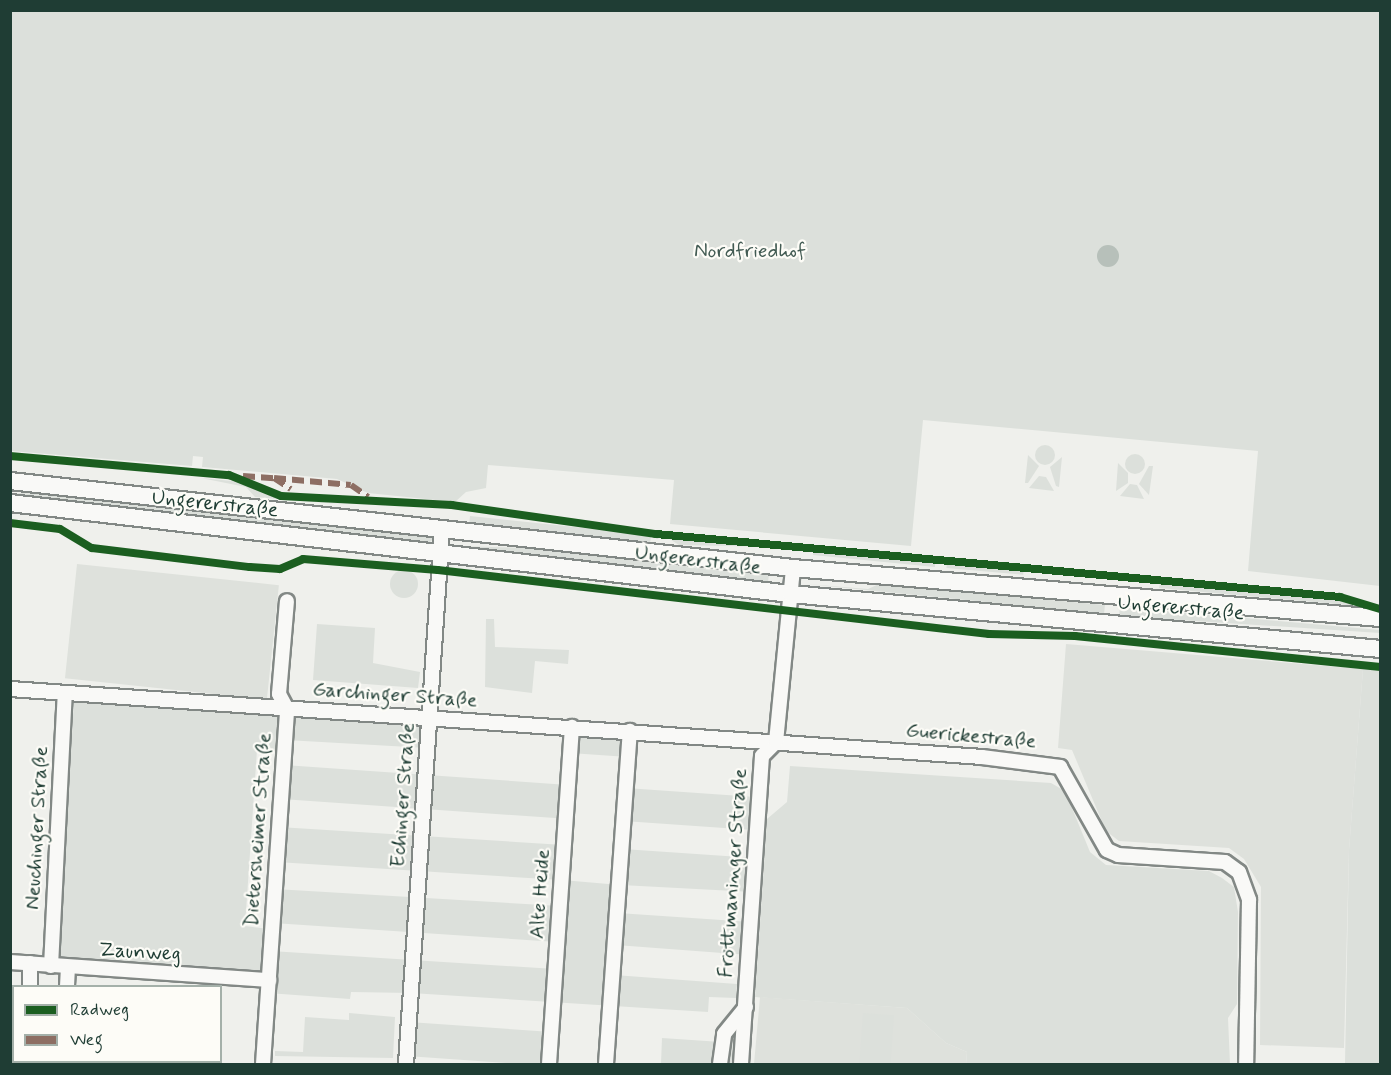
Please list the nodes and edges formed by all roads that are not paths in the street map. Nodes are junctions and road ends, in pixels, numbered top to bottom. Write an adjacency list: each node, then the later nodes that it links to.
1 (10, 481): 3 (main road, Ungererstraße)
2 (10, 503): 4 (main road, Ungererstraße)
3 (442, 529): 4 (street, Echinger Straße); 5 (main road, Ungererstraße)
4 (440, 552): 6 (main road, Ungererstraße); 13 (street, Echinger Straße)
5 (793, 568): 6 (street, Fröttmaninger Straße); 8 (main road, Ungererstraße)
6 (791, 594): 9 (main road, Ungererstraße); 16 (street, Fröttmaninger Straße)
7 (287, 601): 12 (street, Dietersheimer Straße)
8 (1380, 618)
9 (1380, 649)
10 (10, 689): 11 (street, Garchinger Straße)
11 (65, 693): 12 (street, Garchinger Straße); 19 (street, Neuchinger Straße)
12 (287, 709): 13 (street, Garchinger Straße); 21 (street, Dietersheimer Straße)
13 (429, 718): 14 (street, Garchinger Straße); 26 (street, Echinger Straße)
14 (572, 727): 15 (street, Garchinger Straße); 27 (street, Alte Heide)
15 (630, 731): 16 (street, Garchinger Straße); 28 (street)
16 (776, 742): 24 (street, Fröttmaninger Straße); 31 (street, Guerickestraße)
17 (10, 962): 18 (street, Zaunweg)
18 (30, 963): 19 (street, Zaunweg); 22 (street)
19 (51, 966): 20 (street, Zaunweg)
20 (68, 969): 21 (street, Zaunweg); 23 (street)
21 (269, 980): 25 (street, Dietersheimer Straße)
22 (30, 985)
23 (67, 985)
24 (746, 1007): 29 (street, Fröttmaninger Straße); 30 (street, Fröttmaninger Straße)
25 (263, 1065)
26 (406, 1065)
27 (549, 1065)
28 (606, 1065)
29 (720, 1065)
30 (741, 1065)
31 (1246, 1065)

